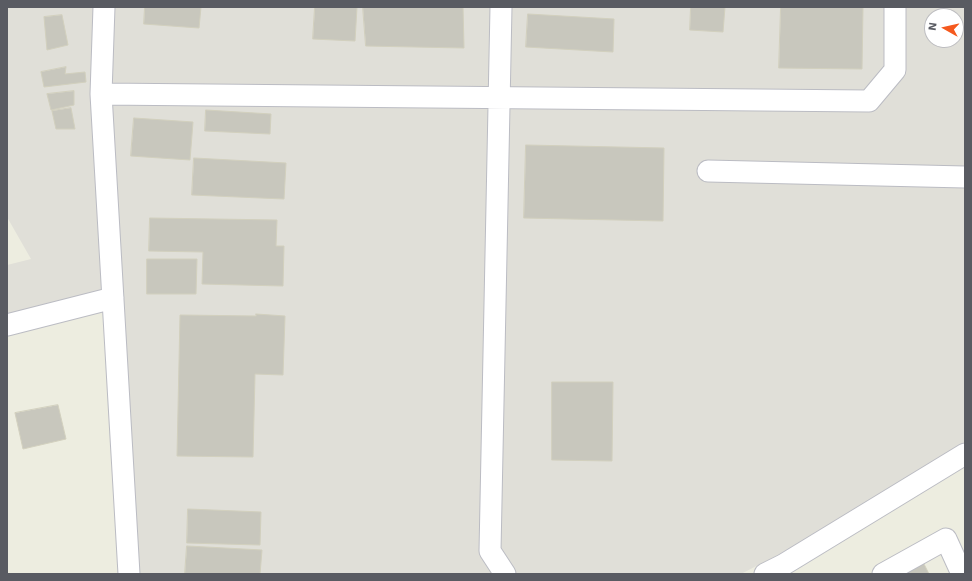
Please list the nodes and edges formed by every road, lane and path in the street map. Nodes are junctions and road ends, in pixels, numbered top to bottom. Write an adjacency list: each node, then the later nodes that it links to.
1 (104, 7): 4 (street)
2 (501, 7): 5 (street)
3 (895, 7): 5 (street)
4 (101, 94): 5 (street); 8 (street)
5 (499, 97): 12 (street)
6 (708, 171): 7 (street)
7 (965, 177)
8 (113, 298): 9 (street); 11 (street)
9 (7, 325)
10 (965, 454): 13 (street)
11 (129, 574)
12 (505, 574)
13 (767, 574)
14 (883, 574): 15 (street)
15 (962, 574)

